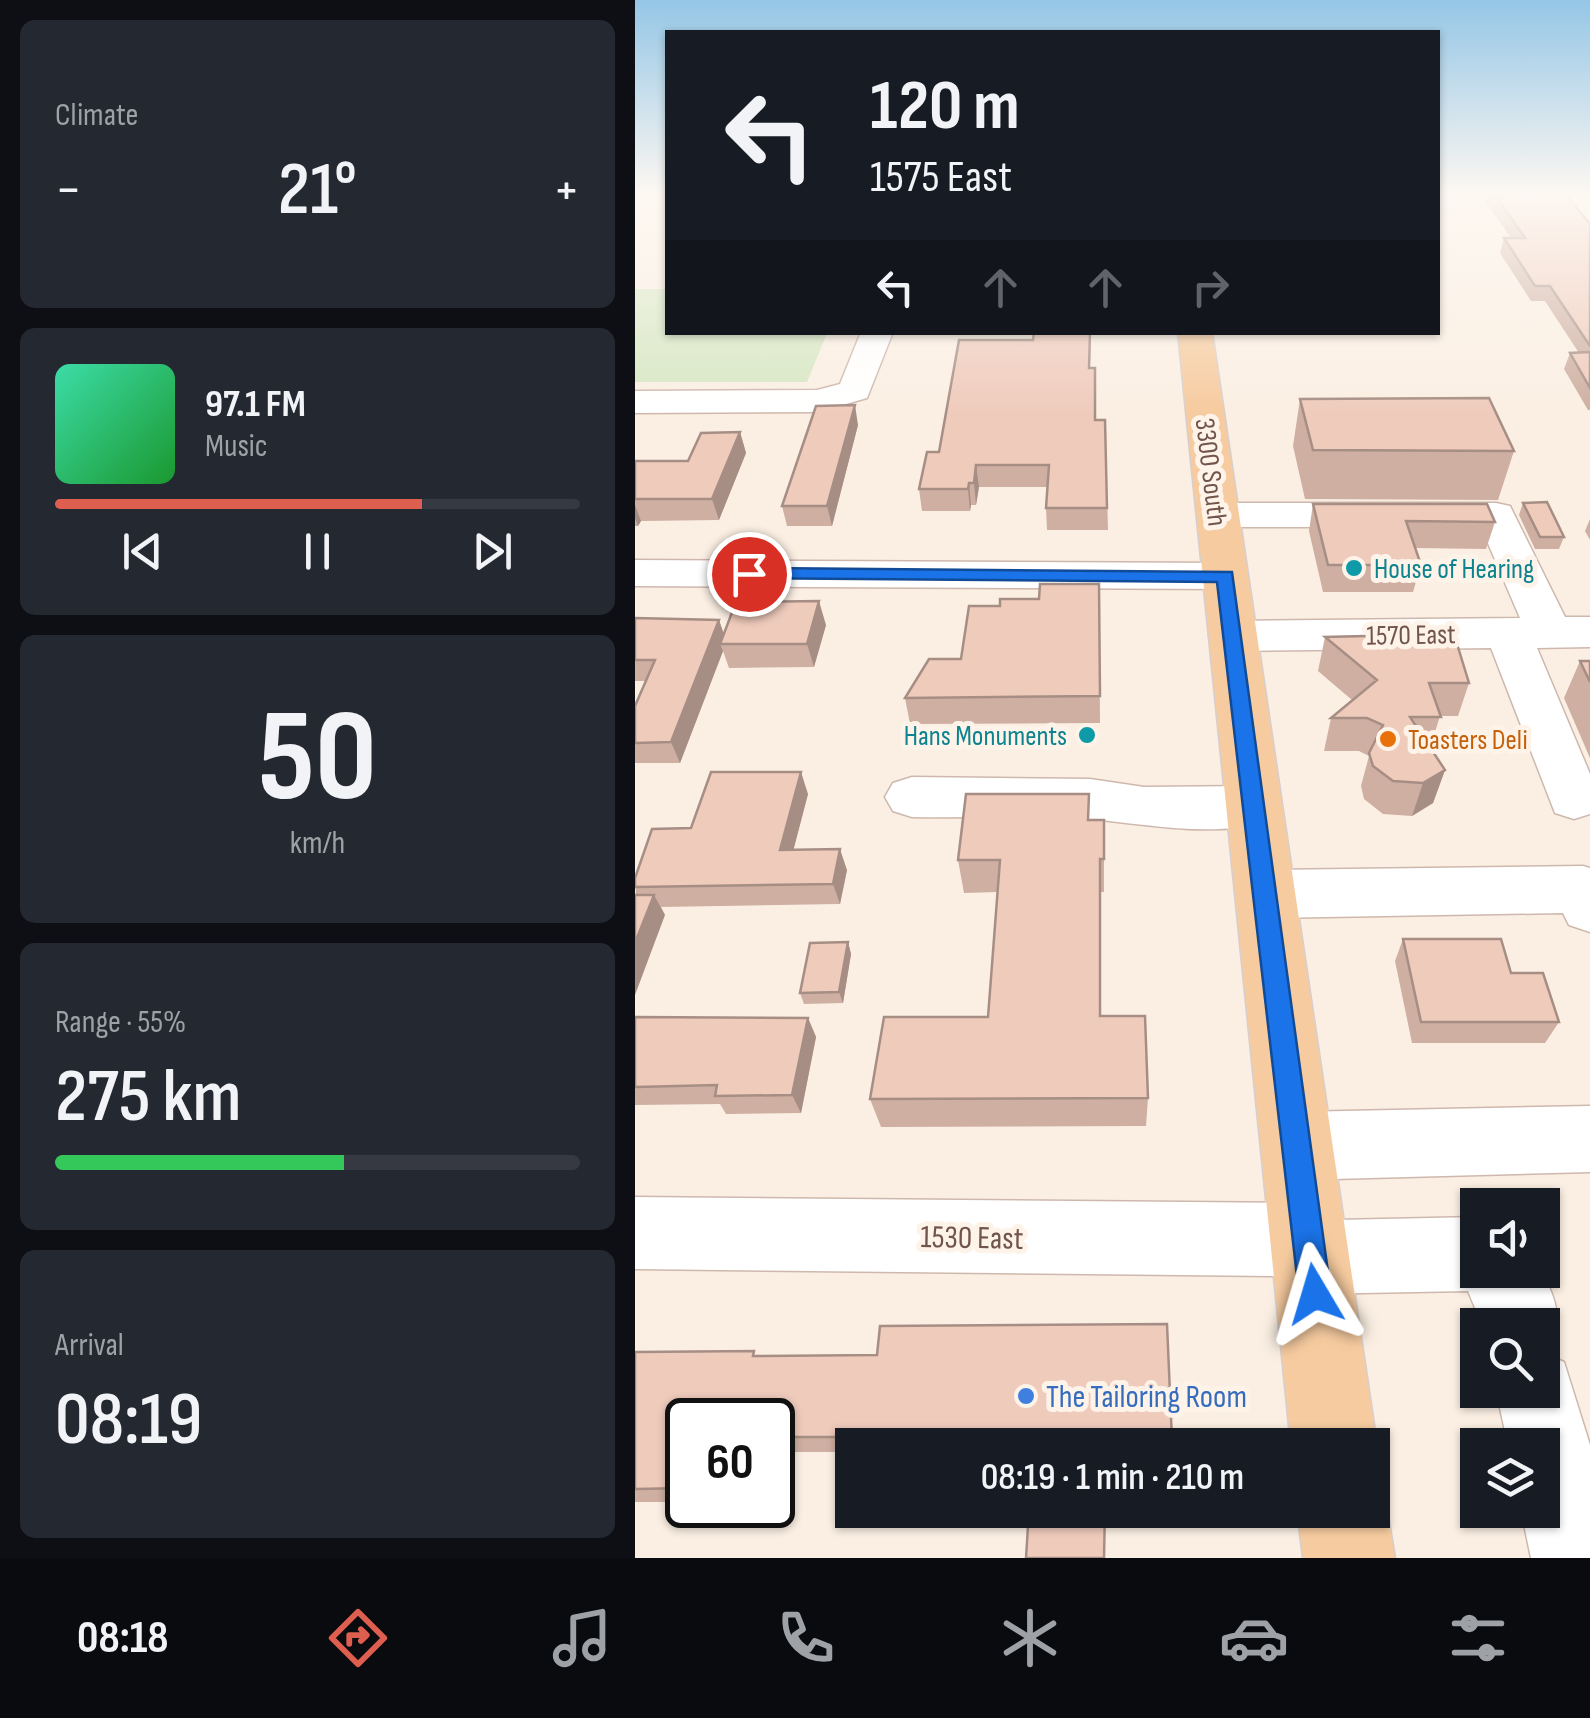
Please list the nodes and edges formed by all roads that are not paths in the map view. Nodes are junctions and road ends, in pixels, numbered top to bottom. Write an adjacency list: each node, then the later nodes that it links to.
1 (876, 335): 3 (street)
2 (1195, 335): 4 (main road, 3300 South)
3 (635, 402)
4 (1218, 514): 6 (main road, 3300 South); 7 (street)
5 (635, 574): 6 (street)
6 (1225, 576): 8 (main road, 3300 South)
7 (1550, 633): 8 (street, 1570 East); 10 (street)
8 (1233, 636): 11 (main road, 3300 South)
9 (913, 797): 11 (street)
10 (1574, 799)
11 (1254, 806): 12 (main road, 3300 South)
12 (1265, 894): 13 (street); 15 (main road, 3300 South)
13 (1590, 908)
14 (1590, 1140): 15 (street)
15 (1297, 1146): 17 (main road, 3300 South)
16 (635, 1233): 17 (street, 1530 East)
17 (1309, 1248): 18 (street, 1530 East); 20 (main road, 3300 South)
18 (1460, 1253)
19 (1540, 1408): 23 (street)
20 (1332, 1428)
21 (1345, 1528): 22 (main road)
22 (1349, 1558)
23 (1575, 1558)

